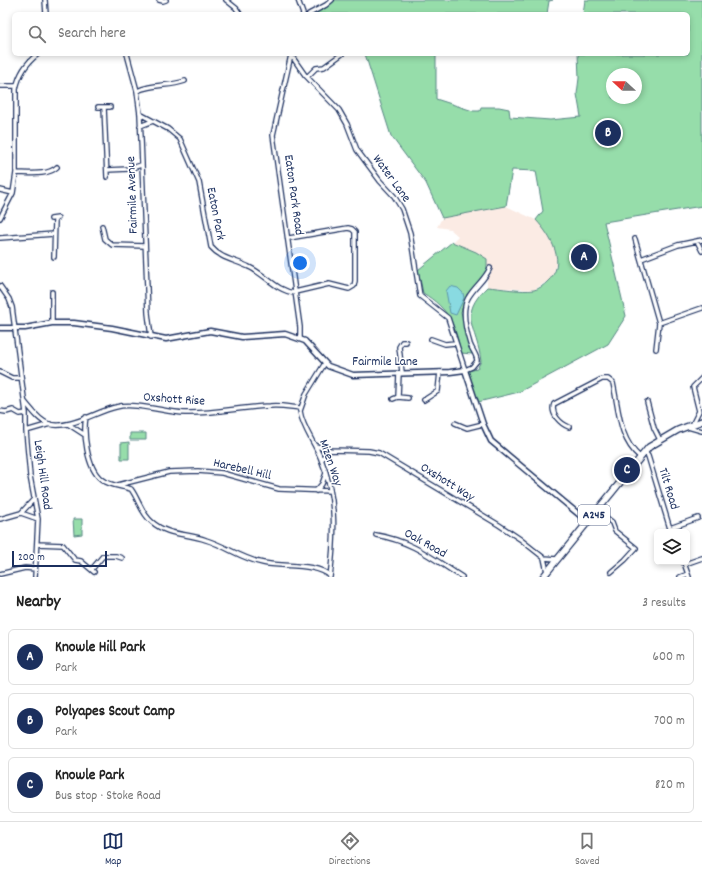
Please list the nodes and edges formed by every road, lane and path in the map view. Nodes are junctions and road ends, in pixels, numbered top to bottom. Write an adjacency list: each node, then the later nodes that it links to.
1 (45, 0): 7 (street)
2 (159, 0): 3 (street)
3 (166, 0)
4 (226, 0): 8 (street)
5 (298, 0): 9 (street)
6 (332, 0): 10 (street)
7 (46, 12)
8 (239, 12)
9 (302, 12)
10 (313, 12)
11 (36, 56): 19 (street)
12 (128, 56): 20 (street, Fairmile Avenue)
13 (291, 56): 39 (street, Eaton Park Road)
14 (292, 56): 16 (street, Water Lane)
15 (339, 56): 16 (street)
16 (307, 77): 62 (street, Water Lane)
17 (186, 81): 20 (street)
18 (0, 86): 19 (street)
19 (16, 86): 30 (street)
20 (137, 91): 24 (street, Fairmile Avenue)
21 (110, 106): 23 (street)
22 (98, 107): 23 (street)
23 (104, 107): 29 (street)
24 (140, 114): 25 (street, Eaton Park); 26 (street, Fairmile Avenue)
25 (153, 121): 26 (street); 52 (street, Eaton Park)
26 (140, 126): 27 (street, Fairmile Avenue)
27 (141, 165): 29 (street); 43 (street, Fairmile Avenue)
28 (57, 167): 30 (street)
29 (107, 170): 31 (street)
30 (16, 173): 33 (street)
31 (107, 178)
32 (0, 190): 33 (street)
33 (13, 193): 34 (street)
34 (0, 218)
35 (55, 219): 37 (street)
36 (102, 226): 43 (street)
37 (54, 234): 38 (street); 45 (street)
38 (0, 238)
39 (289, 238): 52 (street, Eaton Park Road); 52 (street)
40 (635, 239): 48 (street)
41 (702, 240): 42 (street)
42 (697, 241): 44 (street); 48 (street)
43 (145, 246): 58 (street, Fairmile Avenue)
44 (702, 250)
45 (54, 252): 46 (street); 47 (street)
46 (59, 252)
47 (54, 257)
48 (641, 259): 55 (street)
49 (490, 268): 65 (street)
50 (0, 286): 57 (street, Leigh Hill Road)
51 (52, 292): 54 (street)
52 (295, 292): 59 (street, Eaton Park Road)
53 (702, 308): 55 (street)
54 (52, 323): 57 (street); 58 (street)
55 (659, 323): 63 (street)
56 (0, 328): 57 (street)
57 (13, 329): 69 (street, Leigh Hill Road)
58 (150, 337): 59 (street)
59 (300, 338): 64 (street, Fairmile Lane)
60 (431, 339): 62 (street)
61 (406, 342): 67 (street)
62 (455, 343): 65 (street, Water Lane)
63 (656, 349)
64 (325, 363): 67 (street, Fairmile Lane); 77 (street)
65 (465, 370): 68 (street, Fairmile Lane); 87 (street)
66 (0, 372): 69 (street)
67 (400, 372): 68 (street, Fairmile Lane); 71 (street)
68 (440, 372): 74 (street)
69 (21, 378): 75 (street, Leigh Hill Road)
70 (702, 378): 79 (street)
71 (398, 397): 72 (street); 73 (street)
72 (408, 398)
73 (393, 399)
74 (424, 400)
75 (24, 401): 80 (street, Leigh Hill Road); 85 (street)
76 (648, 403): 93 (street)
77 (300, 408): 81 (street, Oxshott Rise); 94 (street, Mizen Way)
78 (0, 411): 80 (street)
79 (700, 412): 84 (street)
80 (26, 413): 90 (street, Leigh Hill Road)
81 (86, 417): 86 (street, Oxshott Rise); 92 (street)
82 (702, 421): 84 (main road, A245)
83 (455, 423): 87 (street)
84 (693, 423): 88 (main road, A245)
85 (50, 424): 86 (street, Oxshott Rise); 90 (street, Oxshott Rise)
86 (68, 424): 92 (street)
87 (483, 424): 111 (street)
88 (685, 426): 91 (street); 93 (main road, A245)
89 (569, 427): 97 (street)
90 (26, 431): 105 (street, Leigh Hill Road)
91 (702, 431)
92 (85, 435): 101 (street)
93 (660, 440): 96 (main road, A245)
94 (316, 446): 95 (street, Oxshott Way); 98 (street, Mizen Way)
95 (330, 450): 98 (street); 119 (street, Oxshott Way)
96 (645, 452): 97 (main road, A245); 112 (street, Tilt Road)
97 (640, 457): 106 (main road, A245)
98 (322, 459): 99 (street, Mizen Way)
99 (326, 473): 103 (street); 104 (street, Mizen Way)
100 (133, 480): 101 (street, Harebell Hill); 102 (street); 103 (street, Harebell Hill)
101 (117, 485): 102 (street)
102 (131, 489): 126 (street)
103 (316, 491): 104 (street, Harebell Hill)
104 (330, 491): 123 (street, Mizen Way)
105 (34, 499): 107 (street); 110 (street, Leigh Hill Road)
106 (597, 511): 111 (main road, A245); 116 (street)
107 (21, 513): 109 (street); 110 (street)
108 (698, 518): 113 (street)
109 (0, 519)
110 (38, 519): 115 (street, Leigh Hill Road)
111 (588, 522): 121 (main road, A245)
112 (671, 529)
113 (673, 529)
114 (376, 535): 133 (street, Oak Road)
115 (37, 544): 118 (street); 125 (street, Leigh Hill Road)
116 (636, 548): 117 (street); 128 (street)
117 (640, 551)
118 (122, 558)
119 (544, 558): 121 (street); 127 (street)
120 (702, 558): 122 (street)
121 (557, 559): 127 (main road, A245)
122 (690, 561)
123 (332, 564): 126 (street); 132 (street, Mizen Way)
124 (685, 565): 130 (street)
125 (35, 569): 129 (street); 131 (street, Leigh Hill Road)
126 (322, 569): 132 (street)
127 (547, 572): 134 (main road, A245)
128 (611, 572)
129 (0, 574)
130 (688, 576): 135 (street)
131 (35, 577)
132 (330, 577)
133 (462, 577)
134 (543, 577)
135 (680, 577)

